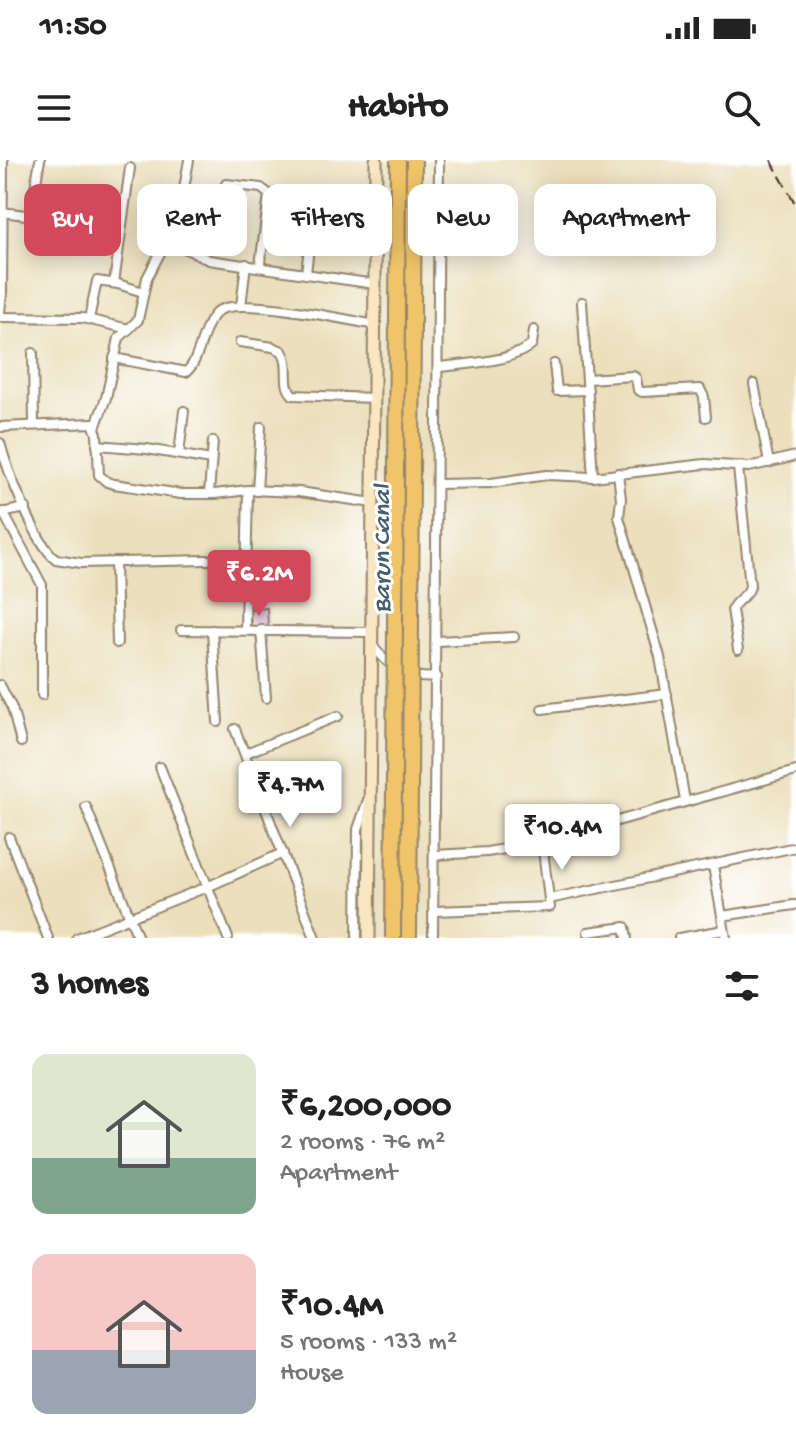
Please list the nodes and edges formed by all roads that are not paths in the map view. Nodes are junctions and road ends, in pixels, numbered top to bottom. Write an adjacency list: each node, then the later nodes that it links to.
1 (3, 160): 12 (street)
2 (40, 160): 9 (street)
3 (189, 160): 10 (street)
4 (376, 160): 21 (street)
5 (398, 160): 110 (highway, bridge)
6 (414, 160): 111 (highway, bridge)
7 (439, 160): 34 (street)
8 (130, 168): 20 (street)
9 (36, 184)
10 (185, 184)
11 (247, 186): 18 (street)
12 (2, 212): 13 (street); 25 (street)
13 (24, 214)
14 (159, 256): 22 (street)
15 (201, 256): 17 (street)
16 (308, 256): 19 (street)
17 (246, 264): 18 (street); 24 (street)
18 (260, 266): 19 (street)
19 (306, 273): 21 (street)
20 (114, 283): 22 (street); 26 (street)
21 (375, 284): 27 (street)
22 (143, 292): 28 (street)
23 (582, 302): 35 (street)
24 (241, 306): 27 (street); 32 (street)
25 (0, 314): 26 (street)
26 (89, 319): 28 (street)
27 (375, 325): 38 (street)
28 (129, 329): 32 (street)
29 (534, 330): 34 (street)
30 (240, 342): 38 (street)
31 (33, 353): 41 (street)
32 (114, 358): 44 (street)
33 (554, 364): 37 (street)
34 (439, 367): 55 (street)
35 (587, 379): 37 (street); 40 (street)
36 (754, 384): 51 (street)
37 (588, 390): 54 (street)
38 (374, 398): 58 (street)
39 (184, 411): 48 (street)
40 (706, 417)
41 (34, 425): 42 (street); 44 (street)
42 (0, 427)
43 (261, 427): 56 (street)
44 (95, 428): 47 (street)
45 (213, 441): 50 (street)
46 (0, 443): 59 (street)
47 (97, 445): 48 (street); 57 (street)
48 (179, 454): 50 (street)
49 (796, 456): 51 (street)
50 (211, 460): 57 (street)
51 (769, 463): 52 (street)
52 (738, 467): 53 (street); 72 (street)
53 (618, 473): 54 (street); 75 (street)
54 (593, 477): 55 (street)
55 (437, 484): 69 (street)
56 (252, 491): 57 (street); 58 (street); 61 (street)
57 (209, 494)
58 (373, 503): 67 (street)
59 (26, 508): 60 (street); 62 (street)
60 (2, 513): 76 (street)
61 (248, 559): 62 (street); 63 (street)
62 (115, 562): 70 (street)
63 (245, 629): 64 (street); 66 (street)
64 (261, 629): 67 (street); 77 (street)
65 (181, 630): 66 (street)
66 (212, 630): 80 (street)
67 (373, 632): 71 (street)
68 (514, 637): 69 (street)
69 (437, 641): 73 (street)
70 (117, 643)
71 (373, 646): 73 (street, bridge); 86 (street)
72 (738, 650)
73 (437, 677): 93 (street)
74 (0, 685): 82 (street)
75 (667, 694): 78 (street); 87 (street)
76 (42, 695)
77 (266, 698)
78 (542, 709)
79 (338, 716): 83 (street)
80 (218, 722)
81 (235, 729): 83 (street)
82 (21, 742)
83 (246, 753): 92 (street)
84 (160, 767): 95 (street)
85 (796, 771): 87 (street)
86 (371, 790): 108 (street); 109 (street)
87 (685, 801): 90 (street)
88 (86, 807): 100 (street)
89 (9, 837): 103 (street)
90 (542, 842): 93 (street); 96 (street)
91 (796, 847): 94 (street)
92 (283, 853): 95 (street); 107 (street)
93 (435, 855): 98 (street)
94 (713, 866): 96 (street); 99 (street)
95 (207, 887): 100 (street); 106 (street)
96 (549, 899): 98 (street)
97 (794, 905): 99 (street)
98 (434, 911): 112 (street)
99 (722, 916): 102 (street)
100 (130, 918): 104 (street); 105 (street)
101 (588, 932): 113 (street)
102 (725, 934): 114 (street)
103 (48, 938)
104 (77, 938)
105 (138, 938)
106 (228, 938)
107 (315, 938)
108 (357, 938)
109 (369, 938)
110 (393, 938)
111 (409, 938)
112 (433, 938)
113 (627, 938)
114 (679, 938)

